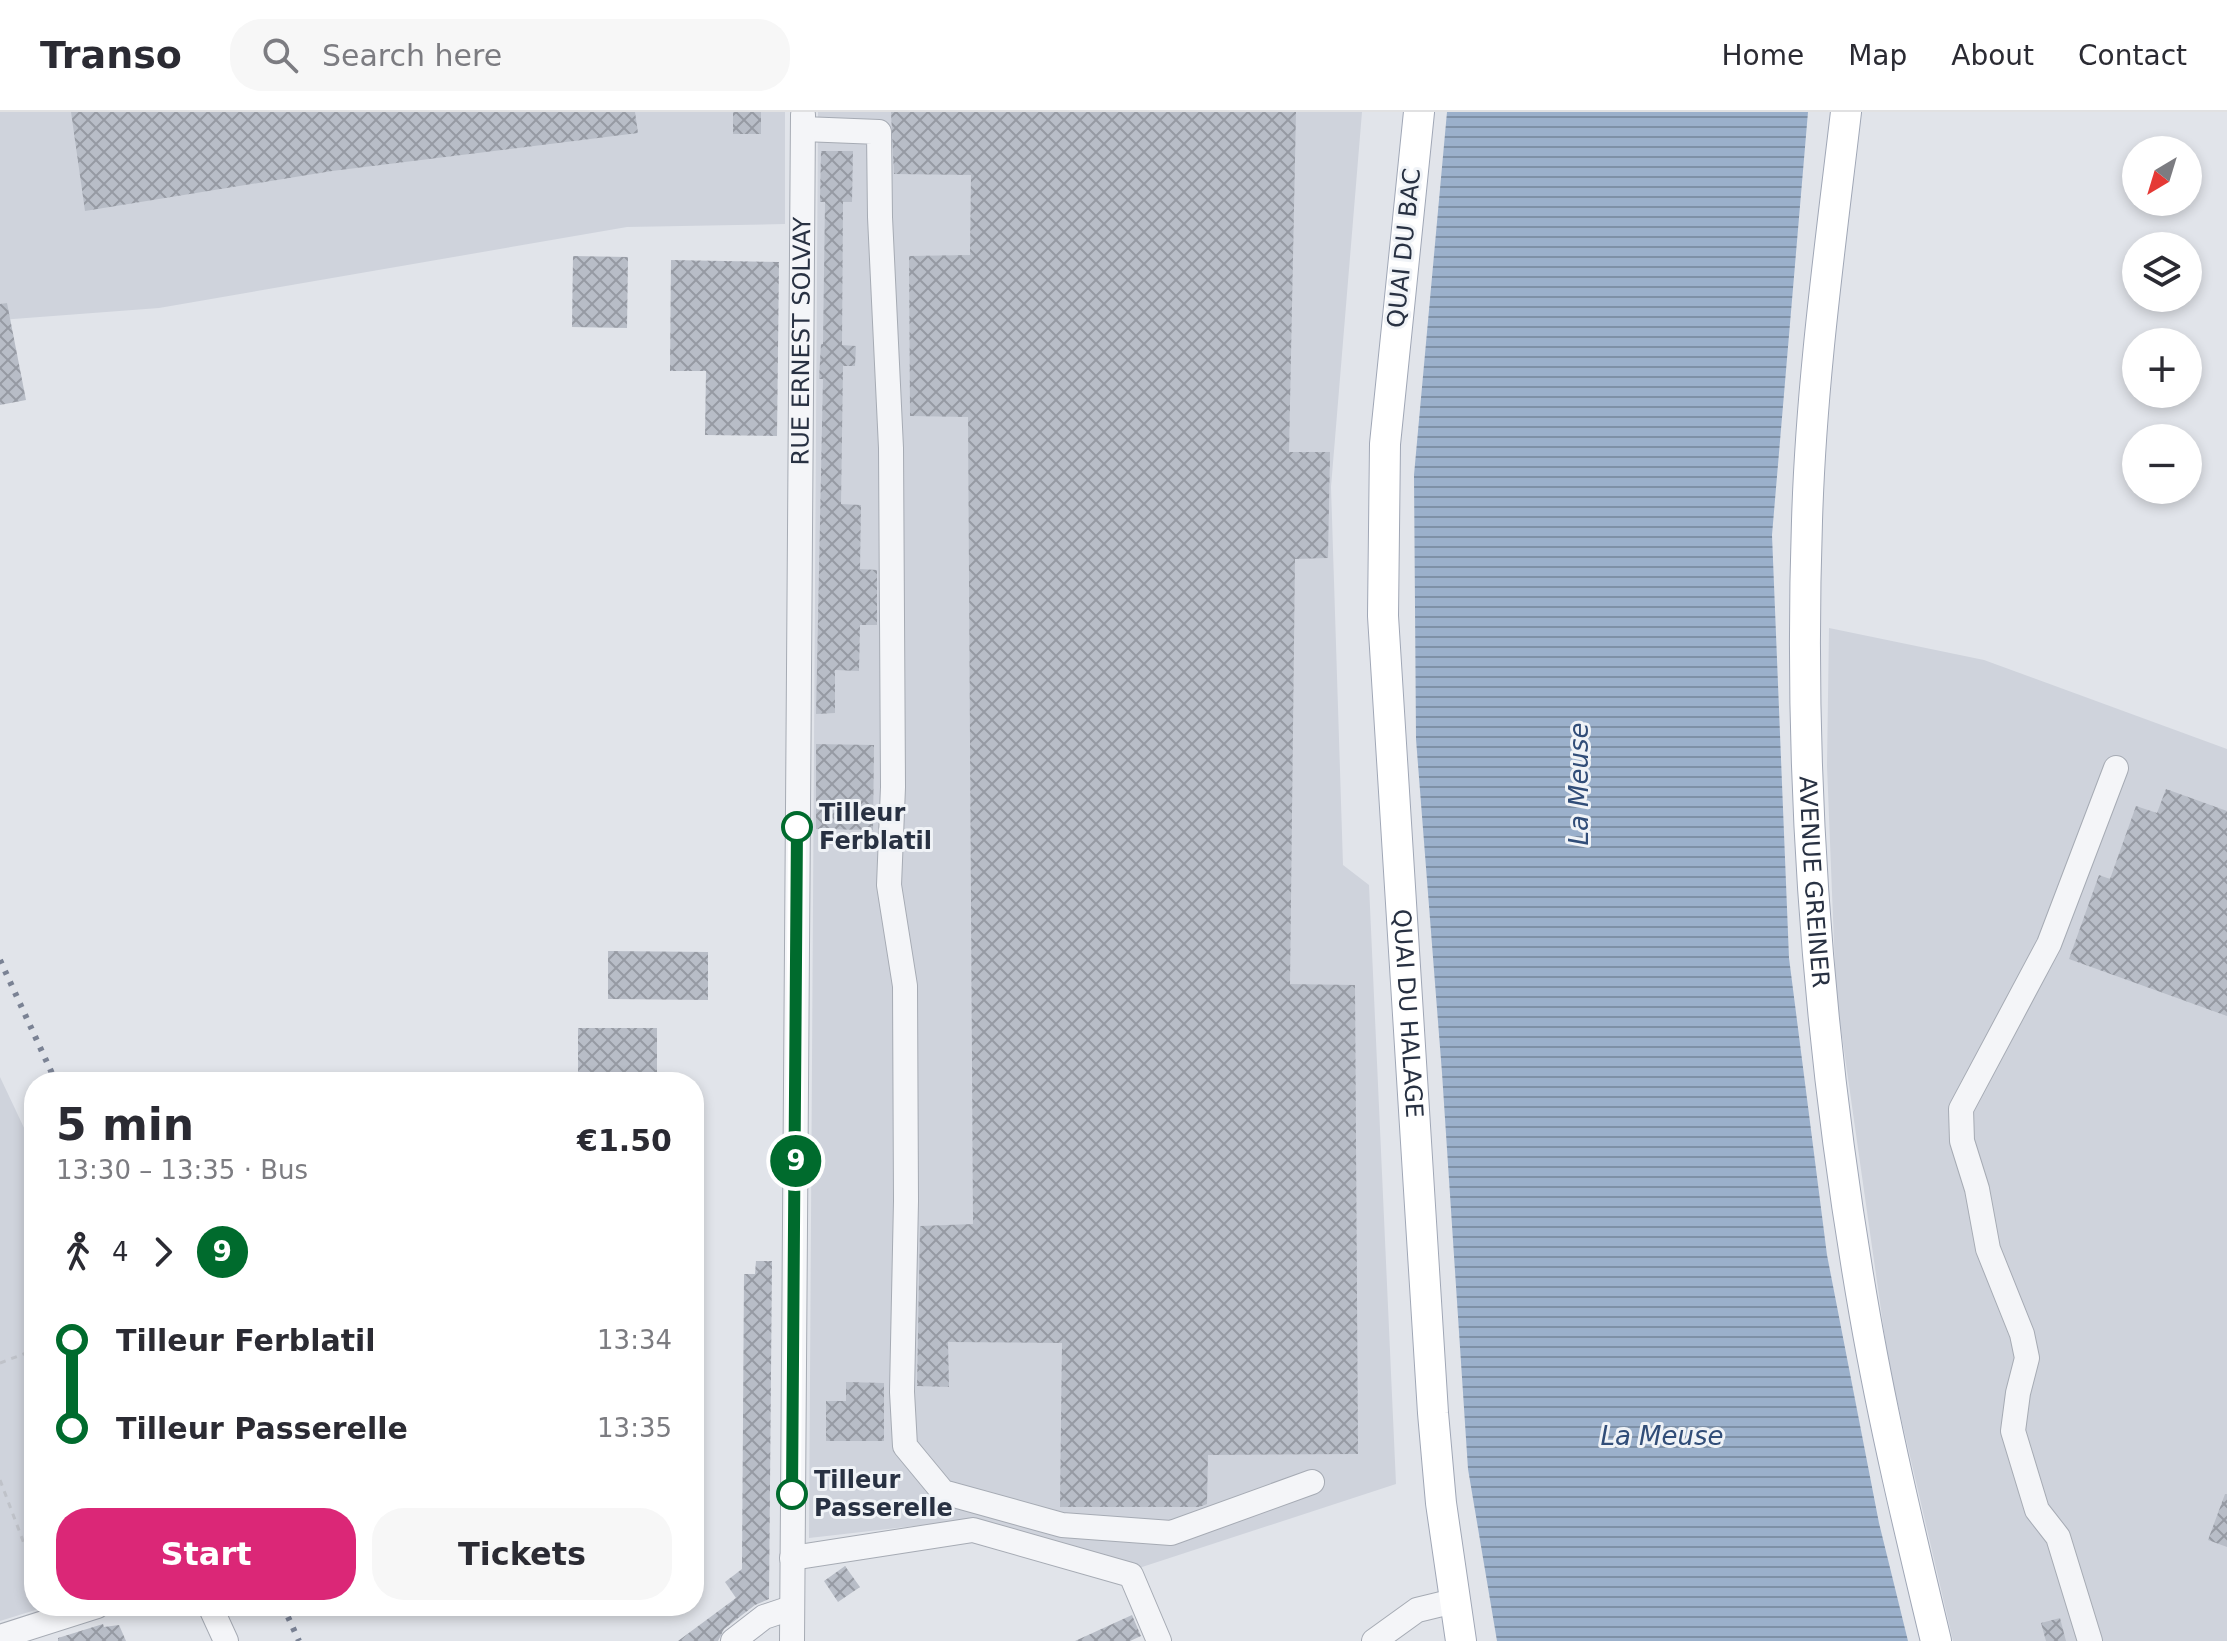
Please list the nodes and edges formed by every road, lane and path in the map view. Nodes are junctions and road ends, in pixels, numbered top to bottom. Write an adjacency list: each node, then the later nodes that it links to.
1 (1419, 112): 4 (main road, QUAI DU BAC)
2 (1846, 112): 23 (main road, AVENUE GREINER)
3 (803, 120): 9 (street); 11 (street, RUE ERNEST SOLVAY)
4 (1390, 384): 12 (main road, QUAI DU HALAGE)
5 (2116, 768): 24 (street)
6 (24, 1354): 7 (path)
7 (0, 1363)
8 (0, 1480): 10 (path)
9 (1312, 1482)
10 (24, 1544)
11 (792, 1558): 13 (street, RUE ERNEST SOLVAY); 20 (street)
12 (1454, 1601): 21 (street); 22 (main road, QUAI DU HALAGE)
13 (791, 1608): 18 (street); 19 (street, RUE ERNEST SOLVAY)
14 (66, 1616): 16 (street)
15 (215, 1616): 17 (street)
16 (0, 1637)
17 (226, 1641)
18 (733, 1641)
19 (792, 1641)
20 (1158, 1641)
21 (1374, 1641)
22 (1461, 1641)
23 (1936, 1641)
24 (2090, 1641)

